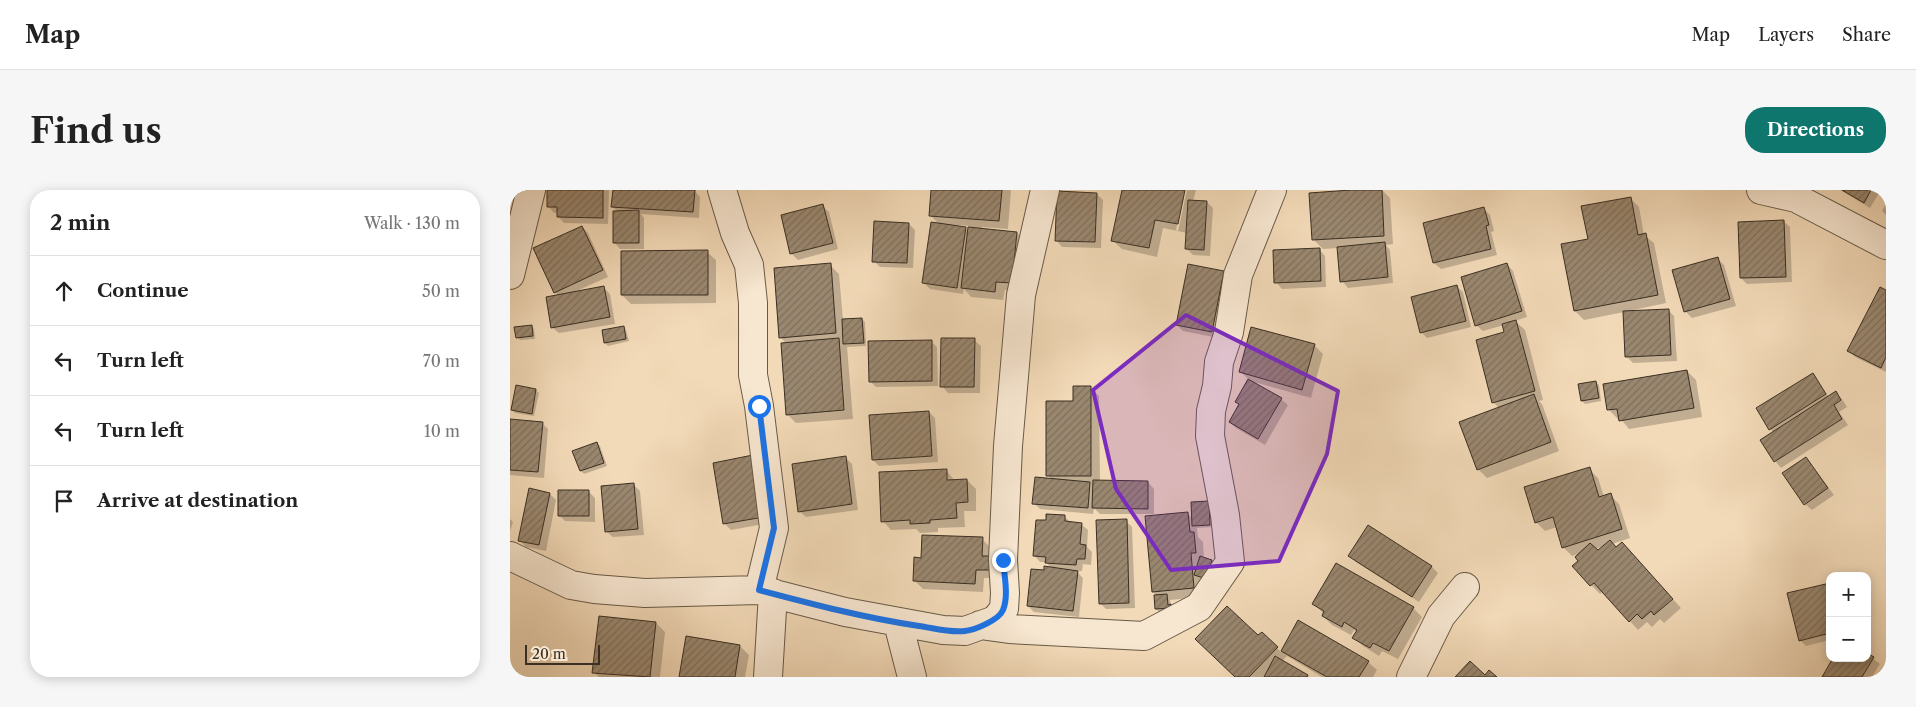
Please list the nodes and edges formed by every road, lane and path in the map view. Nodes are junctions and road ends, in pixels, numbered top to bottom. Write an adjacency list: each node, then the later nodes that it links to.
1 (531, 190): 7 (street)
2 (722, 190): 10 (street)
3 (1045, 190): 12 (street)
4 (1272, 190): 12 (street)
5 (1761, 190): 6 (street)
6 (1886, 245)
7 (510, 275)
8 (510, 556): 10 (street)
9 (1465, 587): 15 (street)
10 (766, 592): 11 (street); 13 (street)
11 (898, 623): 12 (street); 14 (street)
12 (980, 625)
13 (768, 677)
14 (912, 677)
15 (1411, 677)

